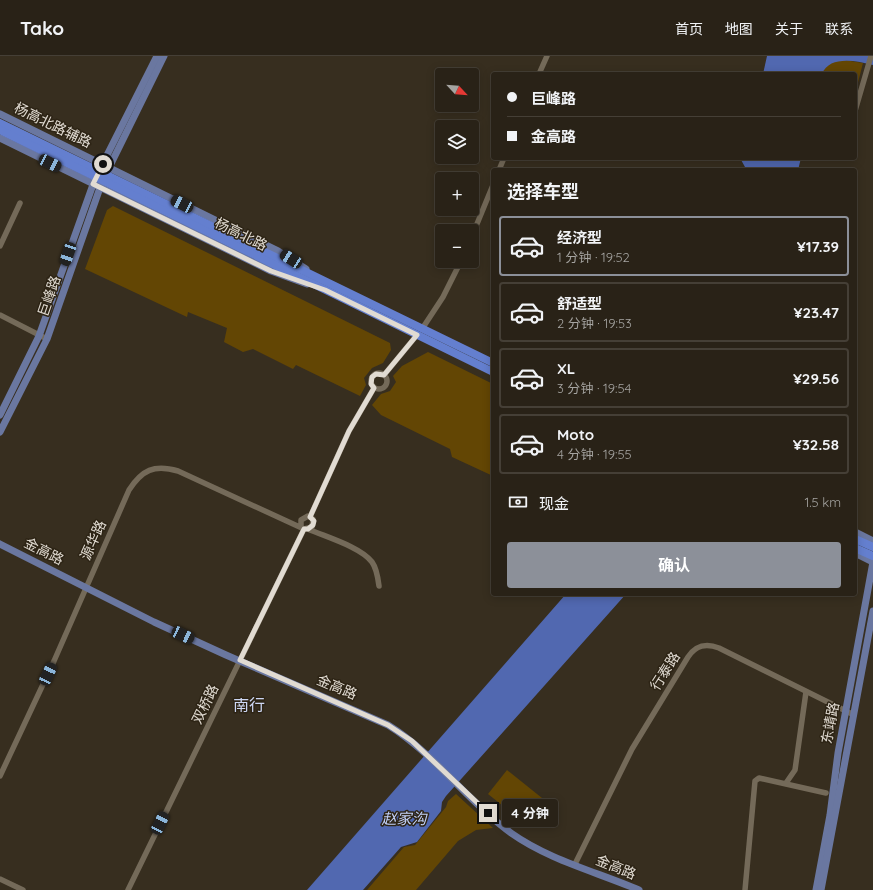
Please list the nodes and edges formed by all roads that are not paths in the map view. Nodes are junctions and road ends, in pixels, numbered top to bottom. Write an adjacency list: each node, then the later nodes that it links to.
1 (157, 56): 11 (main road, 巨峰路)
2 (164, 56): 11 (main road, 巨峰路)
3 (547, 56): 5 (street)
4 (872, 56): 6 (street)
5 (540, 72)
6 (857, 104)
7 (0, 114): 11 (main road, 杨高北路辅路)
8 (0, 122): 18 (highway, 杨高北路)
9 (0, 130): 18 (highway, 杨高北路)
10 (0, 138): 12 (main road)
11 (106, 166): 12 (main road, 巨峰路); 13 (main road, 巨峰路); 20 (main road, 杨高北路辅路)
12 (93, 184): 13 (main road); 23 (main road, 巨峰路)
13 (101, 187): 20 (main road); 24 (main road, 巨峰路)
14 (491, 191): 16 (street)
15 (20, 203): 17 (street)
16 (477, 224)
17 (0, 246)
18 (257, 253): 20 (highway, 杨高北路)
19 (458, 268): 22 (street)
20 (327, 287): 22 (highway, 杨高北路)
21 (0, 315): 23 (street)
22 (419, 332): 25 (highway, 杨高北路); 26 (highway, 杨高北路); 27 (street)
23 (39, 336): 24 (street); 29 (main road, 巨峰路)
24 (47, 339): 30 (main road, 巨峰路)
25 (491, 362)
26 (491, 371)
27 (384, 375): 28 (street); 28 (street)
28 (374, 388): 31 (street)
29 (0, 415)
30 (0, 432)
31 (310, 517): 32 (street); 32 (street)
32 (305, 528): 42 (street, 源华路); 43 (street, 源华路); 45 (street, 双桥路)
33 (857, 533): 35 (main road)
34 (857, 539): 37 (highway)
35 (873, 541)
36 (0, 544): 43 (main road, 金高路)
37 (873, 547)
38 (857, 549): 40 (highway)
39 (857, 554): 41 (main road)
40 (873, 556)
41 (873, 564): 47 (main road, 东靖路)
42 (379, 586)
43 (85, 587): 45 (main road, 金高路); 49 (street, 源华路)
44 (873, 611): 48 (main road, 东靖路)
45 (240, 660): 52 (main road, 金高路); 55 (street, 双桥路)
46 (806, 692): 47 (street, 行泰路); 50 (street); 52 (street, 行泰路)
47 (845, 711): 48 (street, 行泰路); 58 (main road, 东靖路)
48 (854, 715): 59 (main road, 东靖路)
49 (0, 776)
50 (786, 783): 51 (street); 57 (street)
51 (826, 793)
52 (575, 864): 56 (main road, 金高路)
53 (0, 879): 54 (street)
54 (23, 890)
55 (128, 890)
56 (639, 890)
57 (745, 890)
58 (816, 890)
59 (821, 890)

